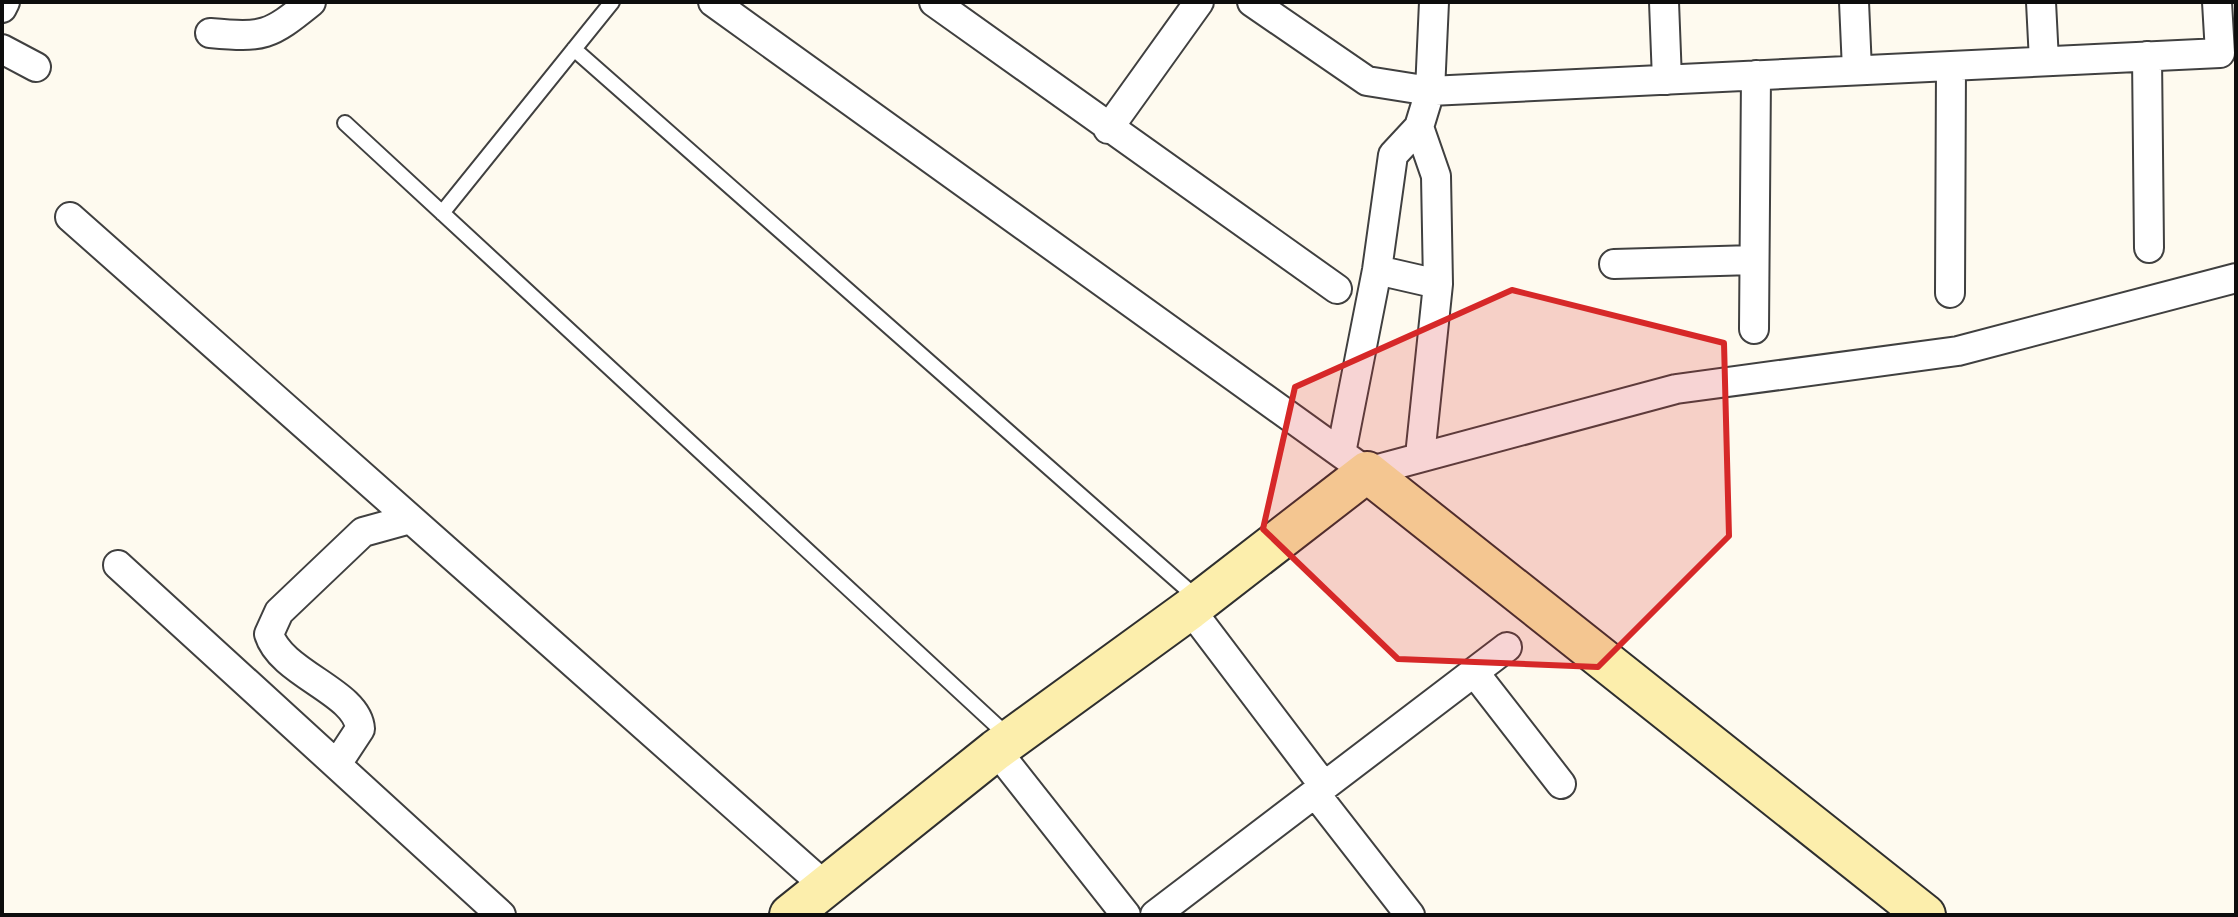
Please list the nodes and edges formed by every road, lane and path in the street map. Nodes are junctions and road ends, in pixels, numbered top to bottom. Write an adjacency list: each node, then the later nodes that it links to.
1 (5, 2): 13 (street)
2 (311, 2): 14 (street)
3 (612, 2): 16 (lane)
4 (713, 2): 40 (street)
5 (934, 2): 27 (street)
6 (1199, 2): 27 (street)
7 (1252, 2): 24 (street)
8 (1434, 2): 24 (street)
9 (1664, 2): 23 (street)
10 (1854, 2): 21 (street)
11 (2041, 2): 18 (street)
12 (2217, 2): 17 (street)
13 (2, 8)
14 (210, 33)
15 (2, 49): 20 (street)
16 (574, 49): 28 (lane); 43 (lane)
17 (2147, 56): 18 (street); 30 (street)
18 (2044, 61): 19 (street)
19 (1951, 66): 21 (street); 37 (street)
20 (36, 67)
21 (1857, 70): 22 (street)
22 (1756, 75): 23 (street); 31 (street)
23 (1667, 80): 24 (street)
24 (1430, 91): 26 (street)
25 (345, 123): 28 (lane)
26 (1419, 127): 33 (street); 35 (street)
27 (1108, 129): 36 (street)
28 (442, 213): 46 (lane)
29 (70, 217): 41 (street)
30 (2149, 248)
31 (1754, 260): 32 (street); 38 (street)
32 (1614, 264)
33 (1377, 270): 35 (street); 40 (street)
34 (2236, 278): 39 (street)
35 (1438, 284): 39 (street)
36 (1337, 289)
37 (1950, 293)
38 (1754, 329)
39 (1420, 456): 40 (street)
40 (1354, 462): 43 (street); 55 (street)
41 (410, 519): 47 (street); 50 (street)
42 (118, 565): 47 (street)
43 (1195, 605): 46 (street); 49 (street)
44 (1507, 647): 45 (street)
45 (1474, 672): 48 (street); 49 (street)
46 (1004, 744): 50 (street); 52 (street)
47 (337, 764): 51 (street)
48 (1561, 784)
49 (1320, 789): 53 (street); 54 (street)
50 (812, 903)
51 (501, 915)
52 (1126, 915)
53 (1155, 915)
54 (1410, 915)
55 (1925, 915)

